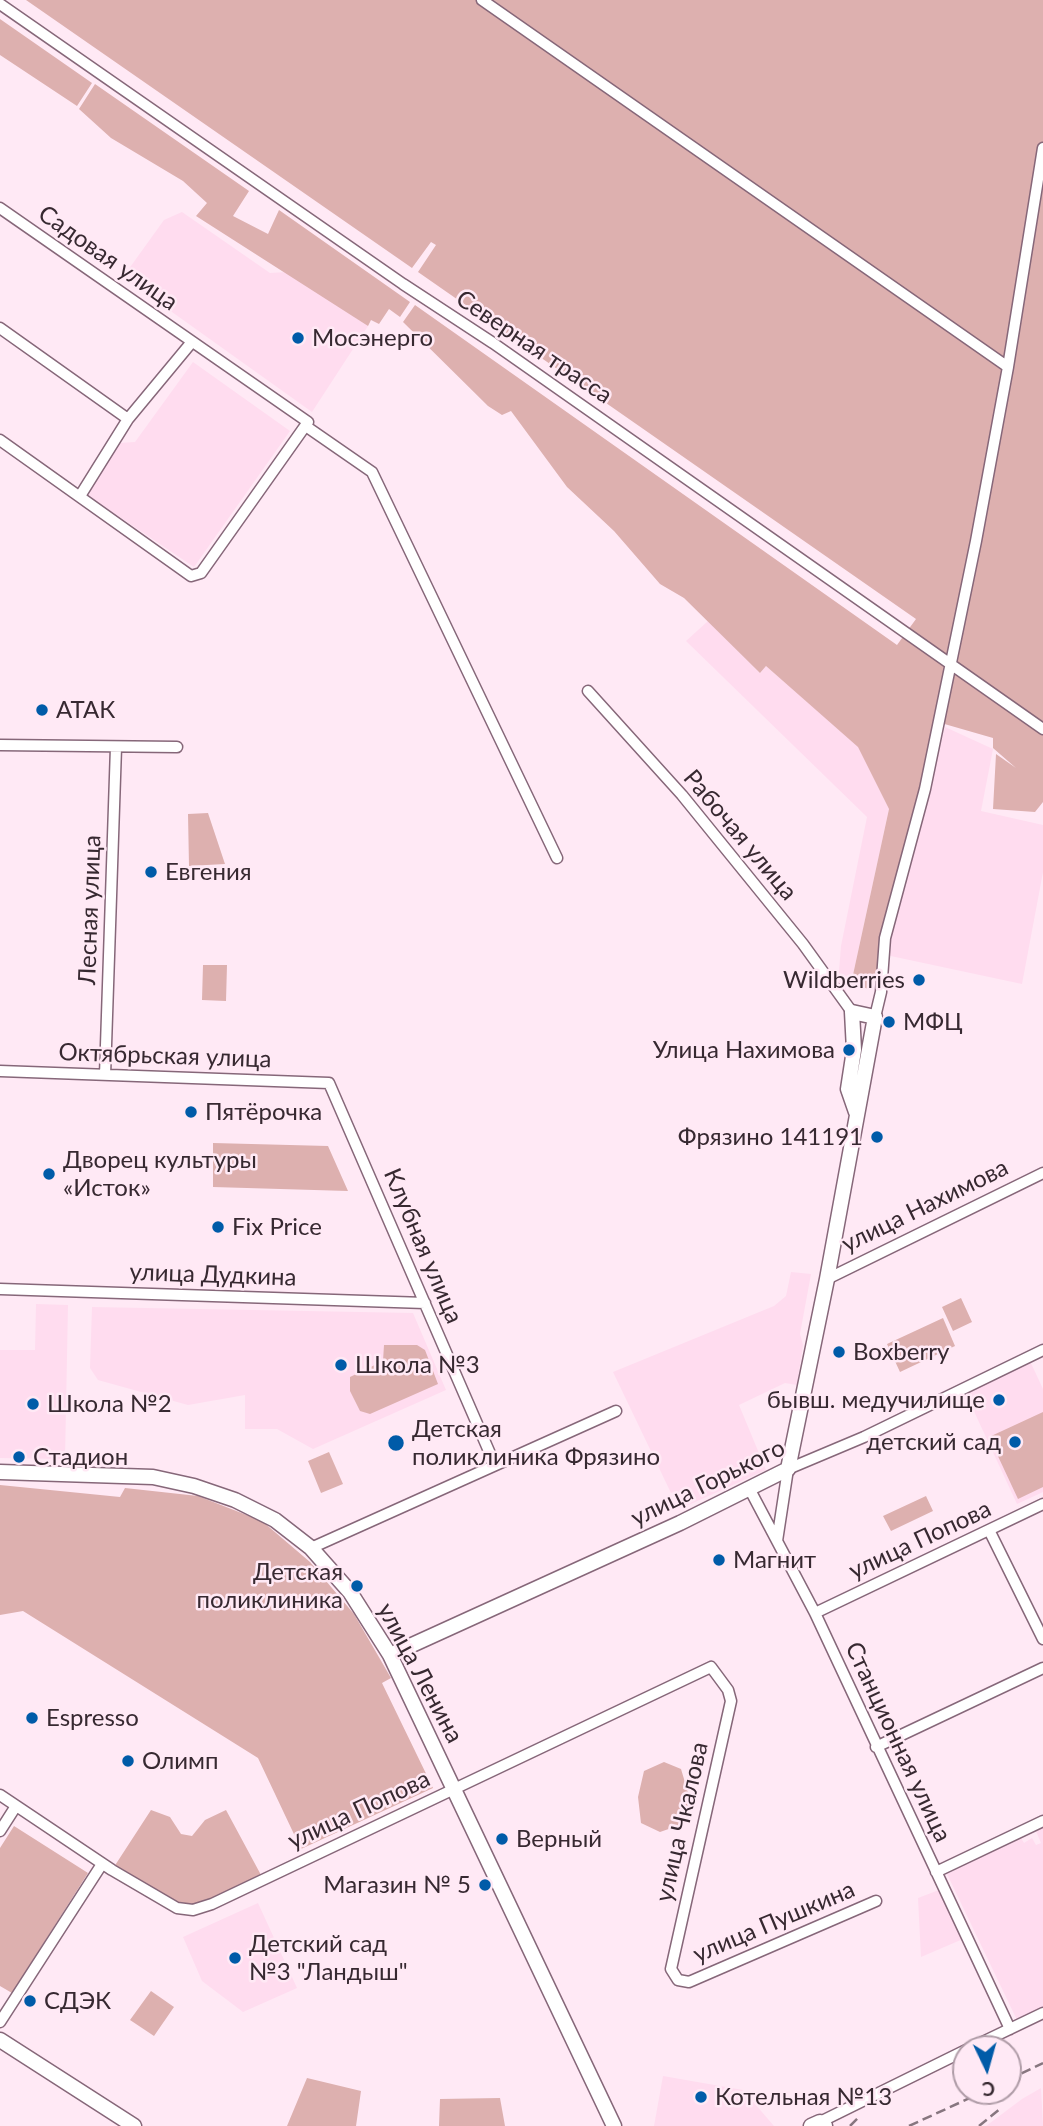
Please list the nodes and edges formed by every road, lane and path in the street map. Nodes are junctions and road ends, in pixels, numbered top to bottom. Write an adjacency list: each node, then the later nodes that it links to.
1 (482, 0): 7 (street)
2 (0, 4): 12 (street, Северная трасса)
3 (1043, 148): 7 (street)
4 (2, 214): 6 (street, Садовая улица)
5 (0, 328): 8 (street)
6 (191, 342): 8 (street); 9 (street, Садовая улица)
7 (1008, 367): 12 (street)
8 (128, 419): 11 (street)
9 (307, 427): 11 (street); 18 (street, Садовая улица)
10 (0, 440): 11 (street)
11 (80, 496)
12 (950, 664): 14 (street, Северная трасса); 20 (street)
13 (588, 691): 19 (street, Рабочая улица)
14 (1043, 729)
15 (0, 745): 16 (street)
16 (116, 747): 17 (street); 22 (street, Лесная улица)
17 (177, 747)
18 (557, 859)
19 (852, 1012): 20 (street); 24 (street)
20 (875, 1017): 24 (street)
21 (0, 1071): 22 (street, Октябрьская улица)
22 (105, 1075): 23 (street, Октябрьская улица)
23 (329, 1083): 28 (street, Клубная улица)
24 (856, 1112): 26 (street)
25 (1043, 1173): 26 (street, улица Нахимова)
26 (827, 1279): 32 (street)
27 (0, 1289): 28 (street, улица Дудкина)
28 (425, 1303): 31 (street, Клубная улица)
29 (1043, 1350): 32 (street, улица Горького)
30 (616, 1411): 31 (street)
31 (495, 1465): 38 (street)
32 (788, 1469): 34 (street, улица Горького); 37 (street)
33 (0, 1472): 38 (street, улица Ленина)
34 (749, 1488): 37 (street, Станционная улица); 41 (street, улица Горького)
35 (1043, 1504): 36 (street, улица Попова)
36 (989, 1530): 39 (street, улица Попова); 40 (street)
37 (777, 1541): 39 (street, Станционная улица)
38 (312, 1548): 41 (street, улица Ленина)
39 (815, 1613): 44 (street, Станционная улица)
40 (1043, 1639)
41 (390, 1655): 45 (street, улица Ленина)
42 (711, 1667): 45 (street, улица Попова); 53 (street, улица Чкалова)
43 (1043, 1668): 44 (street)
44 (876, 1747): 51 (street, Станционная улица)
45 (454, 1788): 50 (street, улица Попова); 62 (street, улица Ленина)
46 (0, 1795): 47 (street, улица Попова)
47 (16, 1806): 49 (street); 50 (street, улица Попова)
48 (1043, 1821): 51 (street)
49 (0, 1831)
50 (102, 1864): 55 (street)
51 (936, 1871): 56 (street, Станционная улица)
52 (876, 1901): 53 (street, улица Пушкина)
53 (689, 1982)
54 (1043, 2014): 56 (street)
55 (0, 2022)
56 (1010, 2029): 57 (street)
57 (998, 2035)
58 (0, 2040): 61 (street)
59 (952, 2058): 60 (street)
60 (819, 2125)
61 (134, 2126)
62 (614, 2126)

